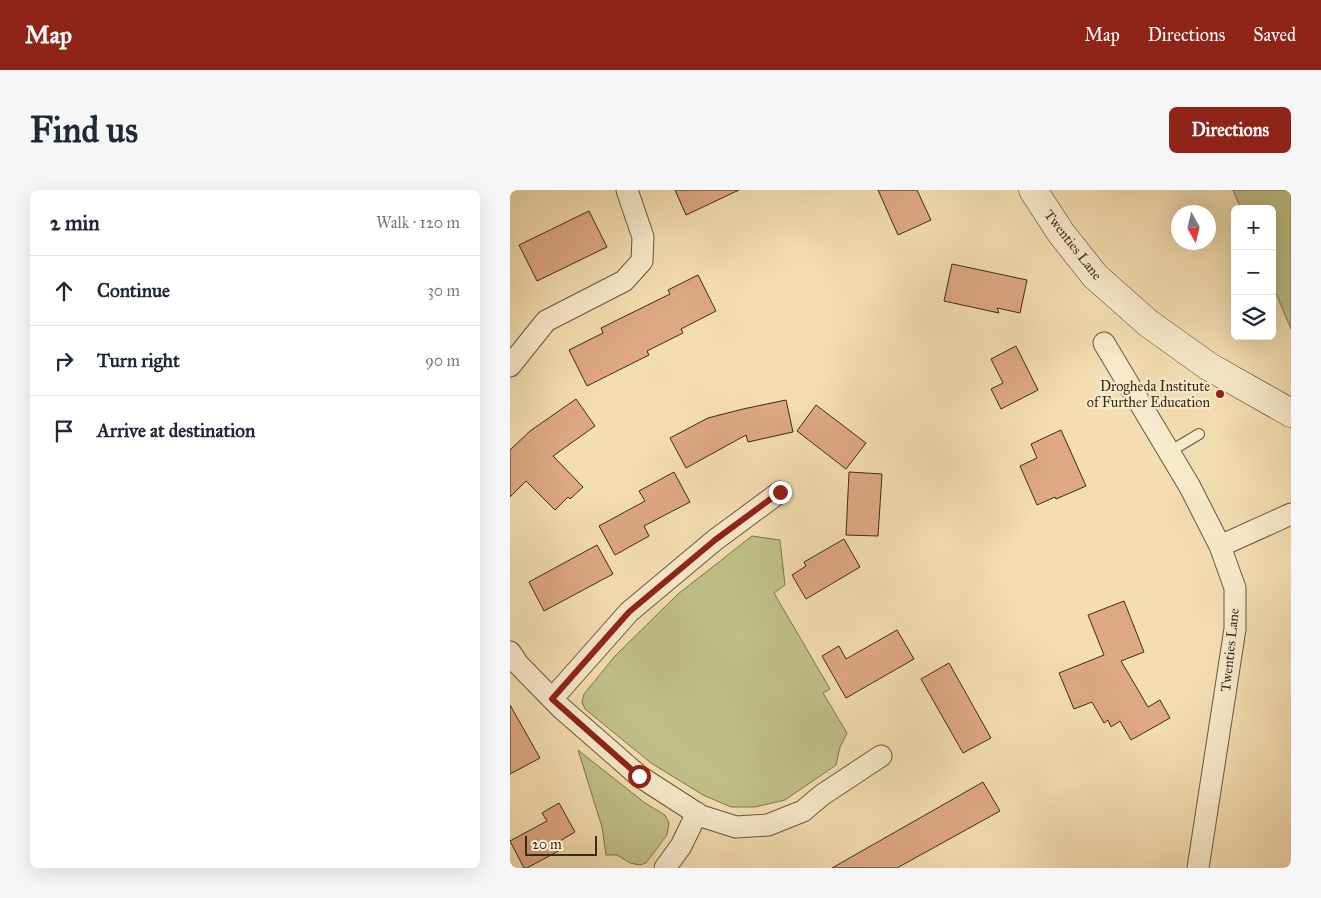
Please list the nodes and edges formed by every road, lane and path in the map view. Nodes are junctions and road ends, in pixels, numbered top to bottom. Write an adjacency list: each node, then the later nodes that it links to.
1 (626, 190): 4 (street)
2 (1033, 190): 5 (street, Twenties Lane)
3 (1104, 343): 7 (street, Twenties Lane)
4 (510, 366)
5 (1291, 414)
6 (1199, 434): 7 (lane)
7 (1169, 452): 10 (street, Twenties Lane)
8 (780, 492): 12 (street)
9 (1291, 514): 10 (street)
10 (1220, 546): 16 (street, Twenties Lane)
11 (510, 652): 12 (street)
12 (552, 699): 14 (street)
13 (881, 756): 14 (street)
14 (697, 813): 15 (street)
15 (666, 868)
16 (1198, 868)

